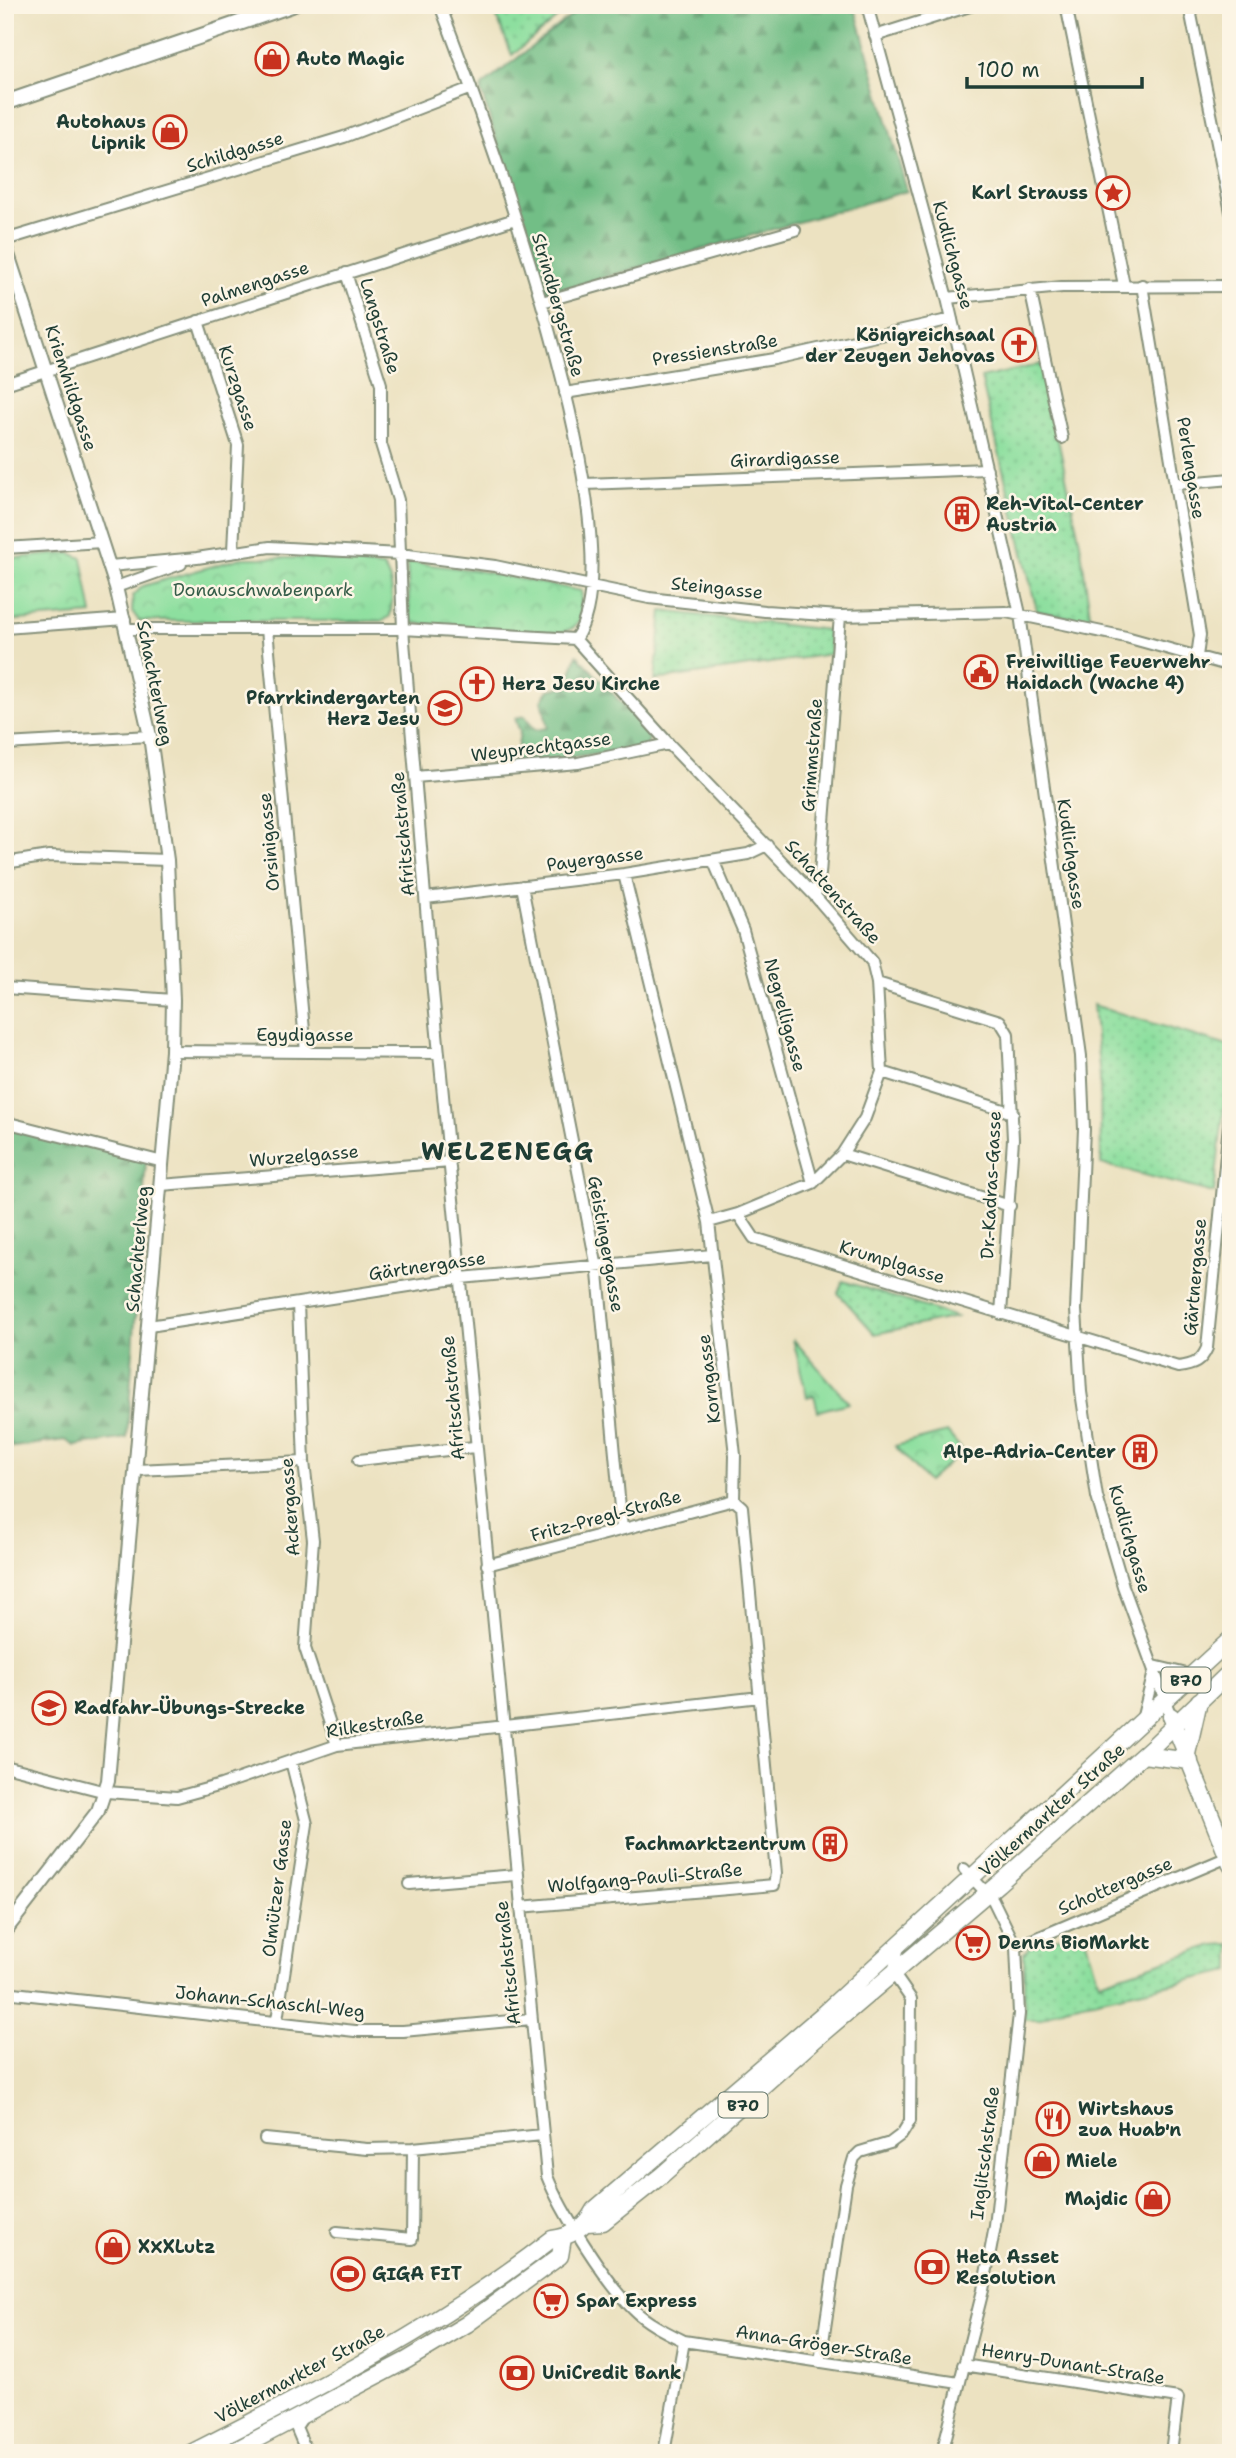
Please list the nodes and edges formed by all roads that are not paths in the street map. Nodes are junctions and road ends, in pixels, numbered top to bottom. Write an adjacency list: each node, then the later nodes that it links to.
1 (292, 5): 9 (main road)
2 (440, 5): 8 (street, Strindbergstraße)
3 (867, 5): 7 (street, Kudlichgasse)
4 (973, 5): 7 (street)
5 (1066, 5): 16 (street)
6 (1189, 5): 10 (street)
7 (876, 36): 20 (street, Kudlichgasse)
8 (471, 88): 11 (street, Strindbergstraße); 13 (street, Schildgasse)
9 (5, 103)
10 (1231, 212)
11 (515, 219): 15 (street, Palmengasse); 21 (street, Strindbergstraße)
12 (795, 230): 21 (street)
13 (5, 240)
14 (5, 245): 24 (street, Kriemhildgasse)
15 (346, 273): 23 (street, Palmengasse); 35 (street, Langstraße)
16 (1124, 285): 17 (street); 19 (street)
17 (1142, 285): 18 (street); 31 (street, Perlengasse)
18 (1231, 286)
19 (1030, 289): 20 (street); 27 (street)
20 (947, 298): 22 (street, Kudlichgasse)
21 (542, 302): 26 (street, Strindbergstraße)
22 (952, 319): 26 (street, Pressienstraße); 28 (street, Kudlichgasse)
23 (198, 321): 24 (street, Palmengasse); 34 (street, Kurzgasse)
24 (47, 370): 25 (street, Palmengasse); 32 (street, Kriemhildgasse)
25 (5, 384)
26 (565, 393): 30 (street, Strindbergstraße)
27 (1062, 438)
28 (987, 469): 30 (street, Girardigasse); 40 (street, Kudlichgasse)
29 (1231, 479): 31 (street)
30 (585, 484): 39 (street, Strindbergstraße)
31 (1176, 484): 47 (street, Perlengasse)
32 (103, 542): 33 (street); 37 (street, Schachterlweg)
33 (5, 548)
34 (233, 551): 35 (street, Steingasse); 36 (street, Steingasse)
35 (400, 554): 39 (street, Steingasse); 45 (street, Afritschstraße)
36 (197, 558): 37 (street, Steingasse); 38 (street, Steingasse)
37 (110, 566): 38 (street, Schachterlweg)
38 (116, 587): 42 (street, Schachterlweg)
39 (593, 588): 41 (street, Steingasse); 46 (street, Strindbergstraße)
40 (1020, 614): 41 (street, Steingasse); 47 (street, Steingasse); 86 (street, Kudlichgasse)
41 (840, 616): 59 (street, Grimmstraße)
42 (126, 624): 43 (street); 44 (street); 49 (street, Schachterlweg)
43 (5, 628)
44 (267, 629): 45 (street); 65 (street, Orsinigasse)
45 (403, 629): 46 (street); 52 (street, Afritschstraße)
46 (575, 639): 51 (street, Schattenstraße)
47 (1197, 656): 48 (street, Steingasse)
48 (1231, 666)
49 (150, 736): 50 (street); 54 (street, Schachterlweg)
50 (5, 744)
51 (669, 744): 52 (street, Weyprechtgasse); 53 (street, Schattenstraße)
52 (415, 777): 60 (street, Afritschstraße)
53 (767, 845): 55 (street, Payergasse); 59 (street, Schattenstraße)
54 (167, 860): 56 (street); 63 (street, Schachterlweg)
55 (713, 860): 57 (street, Payergasse); 74 (street, Negrelligasse)
56 (5, 863)
57 (624, 874): 58 (street, Payergasse); 79 (street, Korngasse)
58 (522, 886): 60 (street, Payergasse); 81 (street, Geistingergasse)
59 (815, 897): 61 (street, Schattenstraße)
60 (426, 898): 66 (street, Afritschstraße)
61 (877, 983): 67 (street, Schattenstraße); 69 (street, Dr.-Kadras-Gasse)
62 (5, 988): 63 (street)
63 (173, 1000): 64 (street, Schachterlweg)
64 (172, 1051): 65 (street, Egydigasse); 72 (street, Schachterlweg)
65 (306, 1052): 66 (street, Egydigasse)
66 (439, 1053): 73 (street, Afritschstraße)
67 (882, 1072): 69 (street); 71 (street, Schattenstraße)
68 (1231, 1104): 76 (street)
69 (1013, 1112): 77 (street, Dr.-Kadras-Gasse)
70 (5, 1122): 72 (street)
71 (842, 1154): 74 (street, Schattenstraße); 77 (street)
72 (163, 1162): 75 (street, Schachterlweg)
73 (450, 1162): 75 (street, Wurzelgasse); 82 (street, Afritschstraße)
74 (813, 1183): 78 (street, Schattenstraße)
75 (161, 1185): 85 (street, Schachterlweg)
76 (1225, 1203): 86 (street, Gärtnergasse)
77 (1010, 1206): 84 (street, Dr.-Kadras-Gasse)
78 (738, 1213): 79 (street); 84 (street, Krumplgasse)
79 (709, 1222): 80 (street, Korngasse)
80 (712, 1255): 81 (street, Gärtnergasse); 91 (street, Korngasse)
81 (594, 1265): 82 (street, Gärtnergasse); 92 (street, Geistingergasse)
82 (461, 1278): 83 (street, Gärtnergasse); 87 (street, Afritschstraße)
83 (298, 1303): 85 (street, Gärtnergasse); 89 (street, Ackergasse)
84 (1001, 1314): 86 (street, Krumplgasse)
85 (149, 1326): 90 (street, Schachterlweg)
86 (1077, 1335): 95 (street, Kudlichgasse)
87 (474, 1447): 88 (street); 93 (street, Afritschstraße)
88 (359, 1460)
89 (304, 1462): 90 (street); 103 (street, Ackergasse)
90 (137, 1470): 108 (street, Schachterlweg)
91 (734, 1500): 92 (street, Fritz-Pregl-Straße); 98 (street, Korngasse)
92 (622, 1529): 93 (street, Fritz-Pregl-Straße)
93 (487, 1565): 102 (street, Afritschstraße)
94 (1231, 1639): 97 (main road, Völkermarkter Straße / B70)
95 (1154, 1667): 97 (street); 100 (street, Kudlichgasse); 101 (street)
96 (1231, 1671): 99 (main road, Völkermarkter Straße / B70)
97 (1191, 1675): 101 (main road, Völkermarkter Straße / B70)
98 (760, 1697): 102 (street, Rilkestraße); 112 (street, Korngasse)
99 (1199, 1701): 100 (main road); 104 (main road, Völkermarkter Straße / B70); 105 (main road)
100 (1170, 1714): 101 (main road); 105 (main road)
101 (1141, 1722): 113 (main road, Völkermarkter Straße / B70)
102 (502, 1725): 103 (street, Rilkestraße); 110 (street, Afritschstraße)
103 (337, 1745): 106 (street, Rilkestraße)
104 (1143, 1755): 105 (main road); 113 (main road, Völkermarkter Straße / B70)
105 (1189, 1758): 109 (main road)
106 (291, 1761): 108 (street, Rilkestraße); 121 (street, Olmützer Gasse)
107 (5, 1766): 108 (street, Rilkestraße)
108 (106, 1792): 115 (street, Schachterlweg)
109 (1229, 1861): 117 (street, Schottergasse)
110 (516, 1875): 111 (street); 114 (street, Afritschstraße)
111 (409, 1884)
112 (775, 1885): 114 (street, Wolfgang-Pauli-Straße)
113 (982, 1888): 116 (main road, Völkermarkter Straße / B70); 117 (street, Inglitschstraße); 118 (main road, Völkermarkter Straße / B70)
114 (520, 1908): 120 (street, Afritschstraße)
115 (5, 1931)
116 (900, 1944): 118 (street); 125 (main road, Völkermarkter Straße / B70)
117 (1016, 1947): 131 (street, Inglitschstraße)
118 (893, 1973): 125 (main road, Völkermarkter Straße / B70); 130 (street)
119 (5, 1992): 121 (street, Johann-Schaschl-Weg)
120 (531, 2019): 121 (street, Johann-Schaschl-Weg); 122 (street, Afritschstraße)
121 (277, 2020)
122 (541, 2135): 124 (street); 125 (street, Afritschstraße)
123 (265, 2139): 124 (street)
124 (413, 2148): 126 (street)
125 (576, 2231): 127 (main road, Völkermarkter Straße / B70); 128 (street, Anna-Gröger-Straße); 129 (main road, Völkermarkter Straße / B70)
126 (337, 2232)
127 (425, 2328): 129 (main road); 134 (main road, Völkermarkter Straße / B70)
128 (684, 2341): 130 (street, Anna-Gröger-Straße); 137 (street)
129 (434, 2344): 133 (main road, Völkermarkter Straße / B70)
130 (820, 2362): 132 (street, Anna-Gröger-Straße)
131 (963, 2365): 132 (street, Inglitschstraße); 139 (street, Henry-Dunant-Straße)
132 (959, 2383): 138 (street, Inglitschstraße)
133 (303, 2416): 135 (main road, Völkermarkter Straße / B70); 136 (street)
134 (191, 2453)
135 (229, 2453)
136 (307, 2453)
137 (664, 2453)
138 (942, 2453)
139 (1171, 2453)

